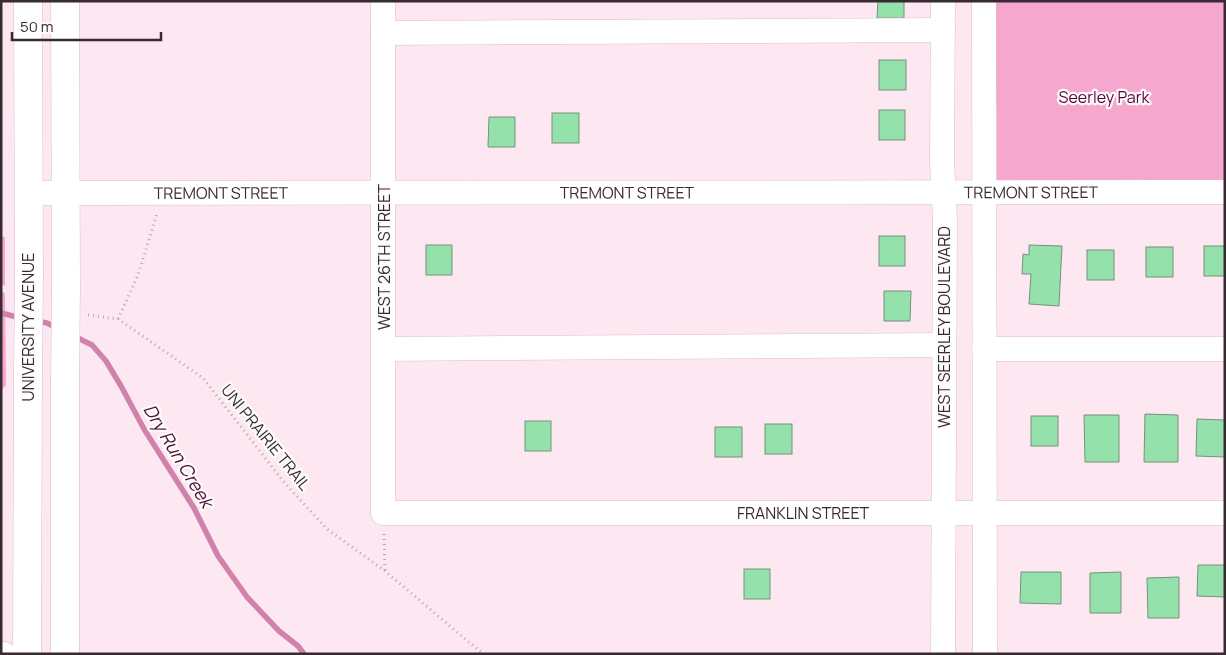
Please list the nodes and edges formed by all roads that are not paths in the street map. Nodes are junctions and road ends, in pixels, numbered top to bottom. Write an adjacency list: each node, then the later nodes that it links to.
1 (28, 1): 11 (main road, UNIVERSITY AVENUE)
2 (65, 1): 12 (main road)
3 (383, 1): 7 (street, WEST 26TH STREET)
4 (943, 1): 6 (street, WEST SEERLEY BOULEVARD)
5 (984, 1): 9 (street)
6 (943, 30): 7 (street); 13 (street, WEST SEERLEY BOULEVARD)
7 (383, 32): 8 (street, WEST 26TH STREET)
8 (384, 192): 12 (street, TREMONT STREET); 13 (street, TREMONT STREET); 15 (street, WEST 26TH STREET)
9 (984, 192): 10 (street, TREMONT STREET); 13 (street, TREMONT STREET); 16 (street)
10 (1225, 192)
11 (29, 193): 12 (street, TREMONT STREET); 22 (main road, UNIVERSITY AVENUE, bridge)
12 (66, 193): 23 (main road, bridge)
13 (944, 193): 14 (street, WEST SEERLEY BOULEVARD)
14 (944, 345): 15 (street); 19 (street, WEST SEERLEY BOULEVARD)
15 (384, 348): 18 (street, WEST 26TH STREET)
16 (984, 348): 17 (street); 20 (street)
17 (1225, 349)
18 (383, 513): 19 (street, FRANKLIN STREET)
19 (943, 513): 20 (street, FRANKLIN STREET); 24 (street, WEST SEERLEY BOULEVARD)
20 (984, 513): 21 (street, FRANKLIN STREET); 25 (street)
21 (1225, 513)
22 (27, 654)
23 (64, 654)
24 (943, 654)
25 (984, 654)

